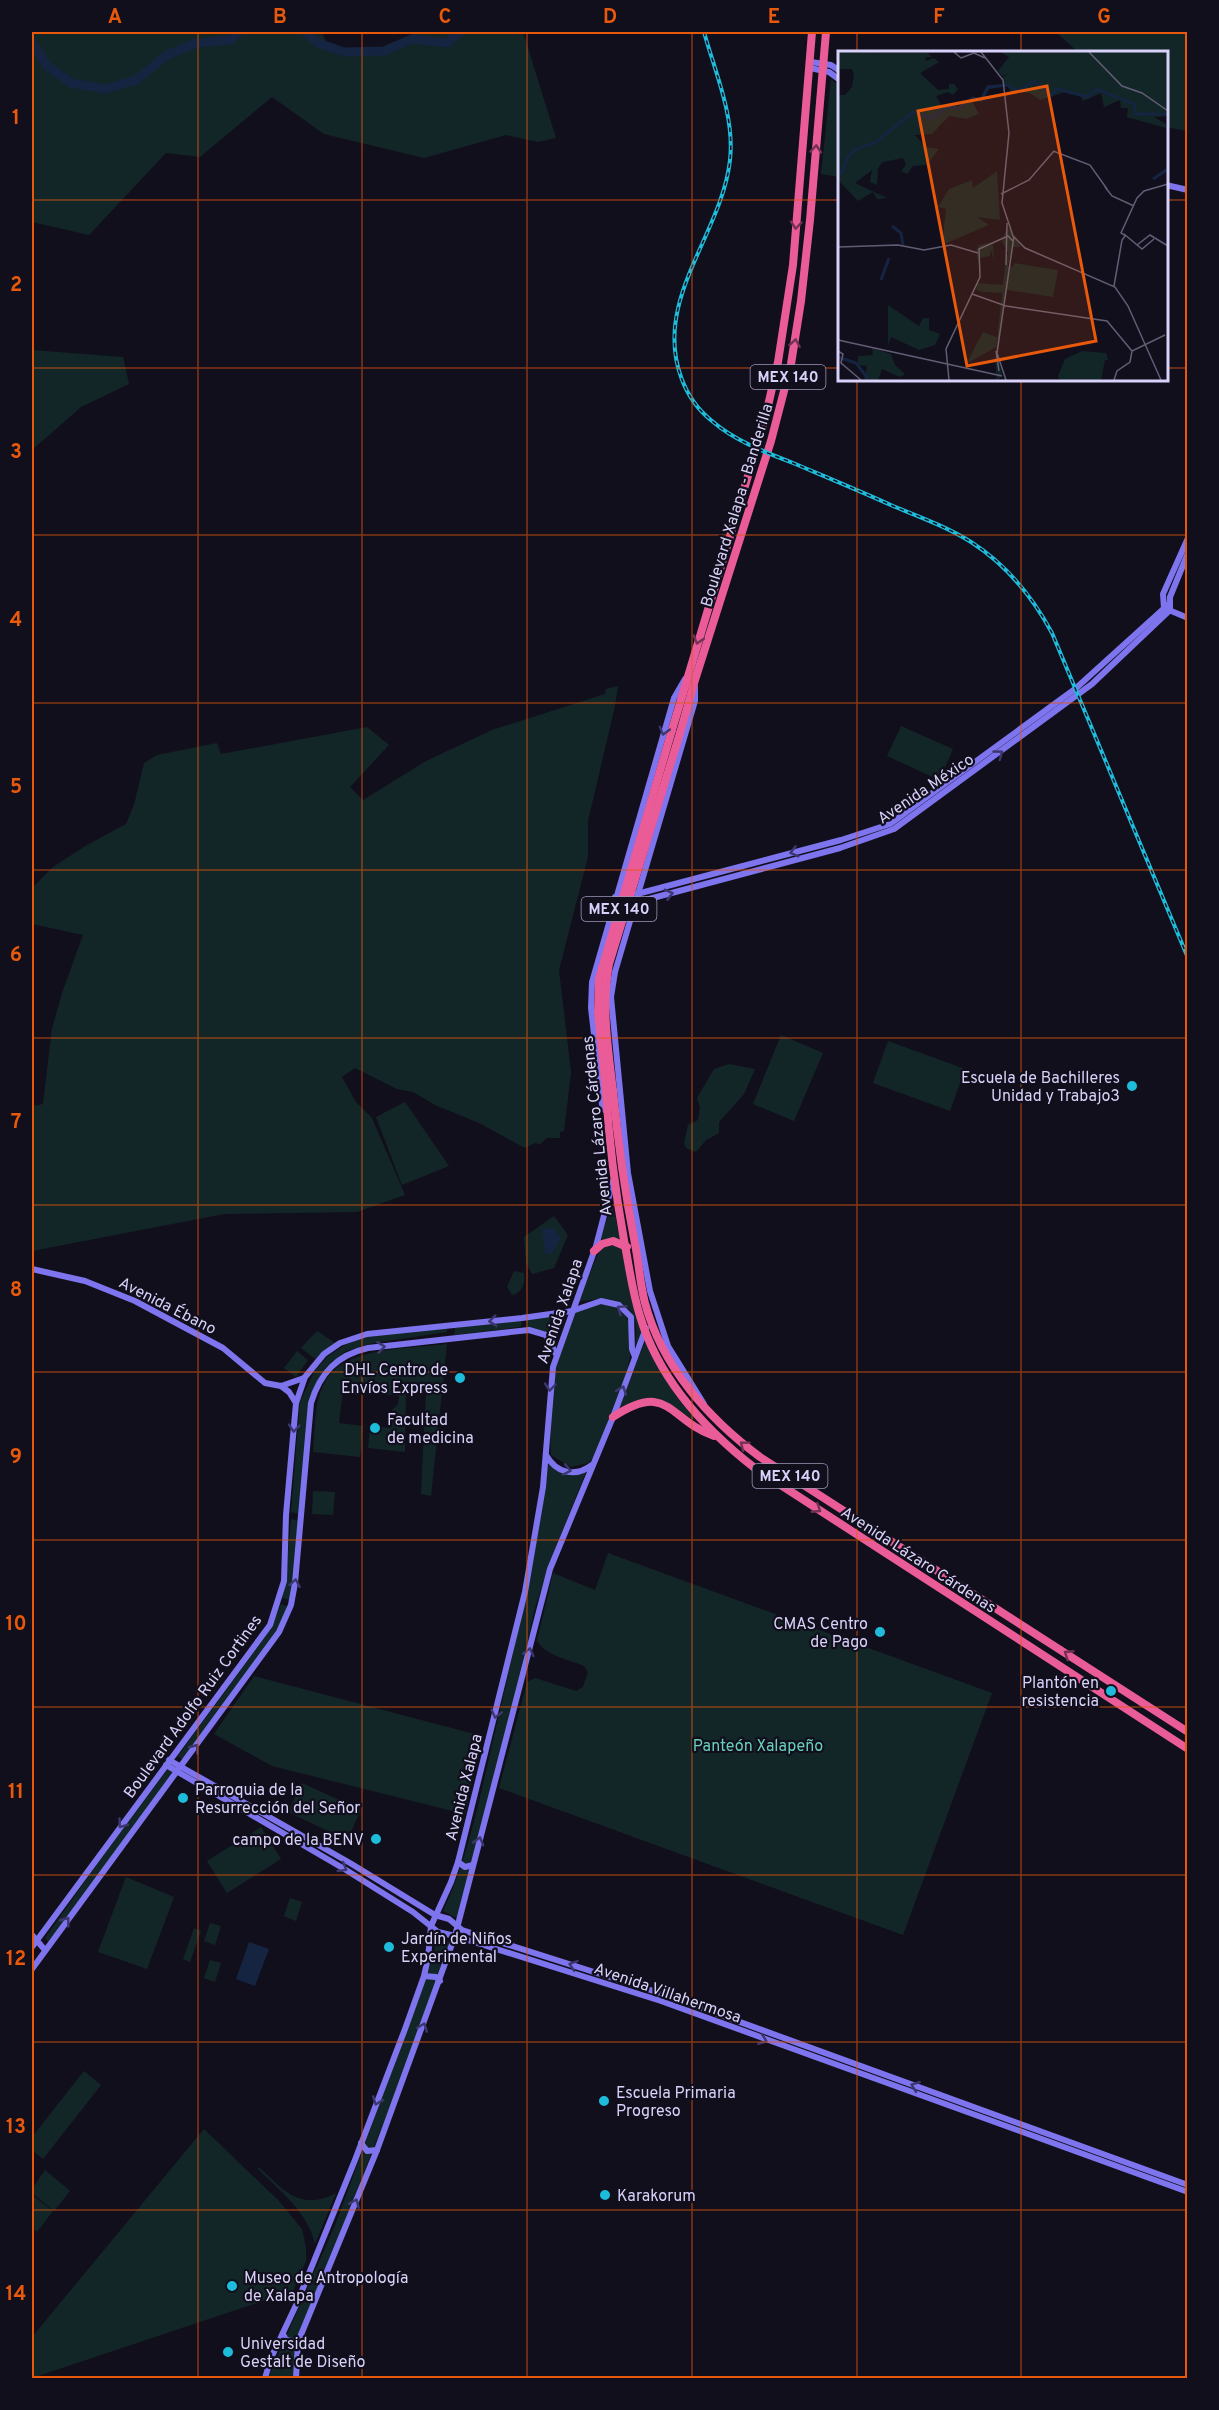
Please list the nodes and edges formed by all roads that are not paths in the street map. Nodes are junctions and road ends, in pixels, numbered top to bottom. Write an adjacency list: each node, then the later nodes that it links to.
1 (812, 32): 3 (highway, Boulevard Xalapa - Banderilla / MEX 140)
2 (826, 32): 4 (highway, Boulevard Xalapa - Banderilla / MEX 140)
3 (810, 65): 4 (main road); 13 (highway, Boulevard Xalapa - Banderilla / MEX 140, one-way to 13)
4 (823, 67): 5 (main road); 6 (main road); 13 (highway, Boulevard Xalapa - Banderilla / MEX 140, one-way to 4)
5 (838, 71)
6 (838, 78)
7 (1168, 185): 8 (main road)
8 (1188, 190)
9 (1188, 538): 11 (main road)
10 (1188, 554): 11 (main road, Avenida México)
11 (1167, 609): 12 (main road); 14 (main road, Avenida México); 15 (main road, Avenida México)
12 (1188, 618)
13 (690, 679): 16 (highway, Boulevard Xalapa - Banderilla / MEX 140); 17 (main road); 18 (main road, one-way to 18)
14 (1052, 704): 15 (main road); 17 (main road, Avenida México, one-way to 17)
15 (1056, 711): 19 (main road, Avenida México, one-way to 15)
16 (676, 731): 21 (highway, Avenida Lázaro Cárdenas / MEX 140, bridge)
17 (638, 894): 18 (main road, Avenida México); 19 (main road)
18 (615, 897): 20 (main road)
19 (636, 903): 20 (main road, Avenida México); 28 (main road)
20 (612, 906): 22 (main road)
21 (610, 1091): 22 (highway, Avenida Lázaro Cárdenas / MEX 140); 26 (highway, Avenida Lázaro Cárdenas / MEX 140)
22 (608, 1114): 23 (highway, Avenida Lázaro Cárdenas / MEX 140)
23 (613, 1180): 24 (highway, Avenida Lázaro Cárdenas / MEX 140); 25 (main road, Avenida Xalapa)
24 (625, 1246): 25 (highway); 26 (highway); 33 (highway, Avenida Lázaro Cárdenas / MEX 140)
25 (594, 1251): 29 (main road, Avenida Xalapa)
26 (638, 1258): 30 (highway, Avenida Lázaro Cárdenas / MEX 140)
27 (32, 1269): 37 (main road, Avenida Ébano)
28 (654, 1308): 30 (main road, Avenida Xalapa); 39 (main road)
29 (572, 1311): 31 (main road, Boulevard Adolfo Ruiz Cortines); 34 (main road, Avenida Xalapa); 35 (main road, Boulevard Adolfo Ruiz Cortines, one-way to 29)
30 (650, 1317): 33 (main road, Avenida Xalapa); 39 (highway, Avenida Lázaro Cárdenas / MEX 140)
31 (522, 1318): 32 (main road); 36 (main road, Boulevard Adolfo Ruiz Cortines, one-way to 36)
32 (521, 1331): 34 (main road, Boulevard Adolfo Ruiz Cortines); 52 (main road, Boulevard Adolfo Ruiz Cortines, one-way to 32)
33 (645, 1331): 35 (main road, Avenida Xalapa); 41 (highway, Avenida Lázaro Cárdenas / MEX 140)
34 (556, 1354): 42 (main road, Avenida Xalapa, one-way to 42)
35 (635, 1357): 40 (main road, Avenida Xalapa, one-way to 35)
36 (305, 1377): 37 (main road); 38 (main road, Boulevard Adolfo Ruiz Cortines)
37 (281, 1386): 38 (main road, Avenida Ébano)
38 (296, 1403): 51 (main road, Boulevard Adolfo Ruiz Cortines, one-way to 51)
39 (708, 1413): 44 (highway, Avenida Lázaro Cárdenas / MEX 140, one-way to 39)
40 (613, 1417): 41 (highway); 43 (main road, Avenida Xalapa)
41 (718, 1437): 45 (highway, Avenida Lázaro Cárdenas / MEX 140, one-way to 45)
42 (546, 1454): 43 (main road, one-way to 43); 55 (main road, Avenida Xalapa, one-way to 55)
43 (593, 1464): 56 (main road, Avenida Xalapa, one-way to 43)
44 (1110, 1681): 46 (highway, Avenida Lázaro Cárdenas / MEX 140); 47 (highway, Avenida Lázaro Cárdenas / MEX 140)
45 (1101, 1693): 46 (highway, Avenida Lázaro Cárdenas / MEX 140); 50 (highway, Avenida Lázaro Cárdenas / MEX 140)
46 (1121, 1697): 48 (highway, Avenida Lázaro Cárdenas / MEX 140); 49 (highway, Avenida Lázaro Cárdenas / MEX 140)
47 (1188, 1732)
48 (1188, 1737)
49 (1188, 1744)
50 (1188, 1749)
51 (168, 1762): 52 (main road, Avenida Villahermosa); 61 (main road, Boulevard Adolfo Ruiz Cortines, one-way to 61)
52 (179, 1769): 53 (main road, Avenida Villahermosa); 54 (main road, Avenida Villahermosa); 63 (main road, Boulevard Adolfo Ruiz Cortines, one-way to 52)
53 (269, 1816): 54 (main road); 57 (main road, Avenida Villahermosa)
54 (265, 1822): 58 (main road, Avenida Villahermosa, one-way to 58)
55 (458, 1862): 56 (main road); 57 (main road, Avenida Xalapa)
56 (473, 1865): 59 (main road, Avenida Xalapa)
57 (435, 1915): 58 (main road, Avenida Xalapa); 59 (main road, Avenida Villahermosa)
58 (431, 1926): 60 (main road, Avenida Villahermosa); 66 (main road, Avenida Xalapa)
59 (457, 1926): 60 (main road, Avenida Xalapa); 72 (main road, Avenida Villahermosa, one-way to 59)
60 (455, 1936): 67 (main road, Avenida Xalapa); 73 (main road, Avenida Villahermosa, one-way to 73)
61 (34, 1938): 62 (main road, Boulevard Adolfo Ruiz Cortines); 63 (main road)
62 (32, 1947): 64 (main road)
63 (45, 1950): 64 (main road, Boulevard Adolfo Ruiz Cortines)
64 (40, 1957): 65 (main road, Boulevard Adolfo Ruiz Cortines)
65 (32, 1969)
66 (424, 1976): 67 (main road); 68 (main road, Avenida Xalapa, one-way to 68)
67 (440, 1981): 69 (main road, Avenida Xalapa, one-way to 67)
68 (361, 2144): 69 (main road); 70 (main road, Avenida Xalapa)
69 (377, 2150): 71 (main road, Avenida Xalapa)
70 (355, 2160): 71 (main road); 74 (main road, Avenida Xalapa)
71 (370, 2166): 75 (main road, Avenida Xalapa, one-way to 71)
72 (1188, 2185)
73 (1188, 2192)
74 (283, 2334): 75 (main road); 76 (main road, Avenida Xalapa)
75 (297, 2342): 77 (main road, Avenida Xalapa)
76 (263, 2379)
77 (296, 2379)

